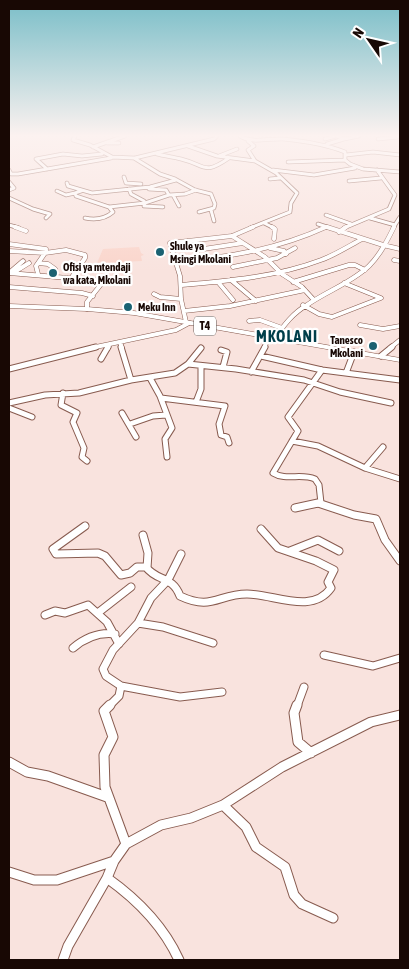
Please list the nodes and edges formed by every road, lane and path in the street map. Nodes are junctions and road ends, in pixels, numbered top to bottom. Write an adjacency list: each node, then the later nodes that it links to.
1 (11, 181): 11 (street)
2 (125, 181): 9 (street)
3 (171, 181): 9 (street)
4 (178, 181): 12 (street)
5 (284, 181): 34 (street)
6 (384, 181): 17 (street)
7 (67, 183): 14 (street)
8 (145, 187): 9 (street); 10 (street); 16 (street)
9 (150, 187)
10 (129, 189): 14 (street); 21 (street)
11 (9, 190)
12 (196, 190): 16 (street); 25 (street)
13 (57, 191): 15 (street)
14 (82, 191): 15 (street)
15 (75, 193): 23 (street)
16 (171, 195): 21 (street); 22 (street)
17 (396, 195): 18 (street); 32 (street)
18 (400, 196)
19 (9, 198): 30 (street)
20 (106, 201): 23 (street)
21 (145, 202): 23 (street); 24 (street)
22 (179, 206)
23 (111, 207): 31 (street)
24 (164, 207)
25 (211, 210): 26 (street); 33 (street)
26 (199, 212)
27 (395, 214): 29 (street)
28 (326, 215): 36 (street)
29 (400, 216): 38 (street)
30 (46, 218)
31 (85, 218)
32 (370, 218): 36 (street); 38 (street)
33 (214, 220)
34 (264, 222): 42 (street); 45 (street)
35 (318, 224): 39 (street)
36 (351, 224): 41 (street)
37 (9, 225): 40 (street)
38 (397, 225): 48 (street)
39 (326, 227): 41 (street); 49 (street)
40 (26, 231)
41 (339, 232): 43 (street)
42 (232, 236): 44 (street); 46 (street)
43 (362, 239): 48 (street); 66 (street)
44 (187, 240): 46 (street); 59 (street)
45 (274, 240)
46 (243, 243): 53 (street)
47 (9, 244): 54 (street)
48 (383, 245): 51 (street); 65 (street)
49 (268, 247): 53 (street); 55 (street)
50 (295, 248): 55 (street)
51 (400, 249)
52 (9, 251): 54 (street)
53 (256, 251): 56 (street); 59 (street)
54 (45, 253): 62 (street); 69 (street)
55 (286, 254): 56 (street)
56 (268, 260): 63 (street); 66 (street)
57 (394, 260): 60 (street)
58 (22, 261): 67 (street)
59 (177, 261): 74 (street)
60 (400, 261)
61 (29, 263): 67 (street)
62 (38, 263): 64 (street); 68 (street)
63 (233, 267)
64 (55, 269)
65 (365, 270): 72 (street); 73 (street)
66 (278, 271): 70 (street); 72 (street)
67 (10, 273): 68 (street)
68 (38, 274): 69 (street)
69 (72, 277): 78 (street)
70 (231, 280): 71 (street); 82 (street)
71 (218, 282): 74 (street); 81 (street)
72 (293, 282): 76 (street)
73 (344, 283): 80 (street); 83 (street)
74 (180, 285): 79 (street)
75 (9, 286): 78 (street)
76 (305, 290): 80 (street); 82 (street)
77 (154, 294): 79 (street)
78 (93, 296): 85 (street)
79 (181, 299): 86 (street)
80 (314, 299): 83 (street)
81 (233, 300)
82 (256, 301): 86 (street)
83 (303, 305): 91 (street)
84 (9, 306): 85 (highway, T4)
85 (87, 309): 88 (highway, T4)
86 (184, 311): 88 (street)
87 (249, 321): 91 (street)
88 (187, 322): 92 (highway, T4); 94 (street)
89 (360, 326): 90 (street)
90 (400, 326)
91 (282, 328): 92 (street)
92 (272, 337): 98 (highway, T4); 99 (street)
93 (400, 340): 100 (street)
94 (120, 342): 95 (street); 111 (street)
95 (109, 344): 101 (street); 106 (street)
96 (201, 348): 103 (street)
97 (221, 350): 105 (street)
98 (354, 352): 100 (highway, T4); 109 (street)
99 (261, 356): 107 (street); 108 (street)
100 (381, 356): 102 (highway, T4)
101 (101, 359)
102 (400, 360)
103 (188, 364): 104 (street); 110 (street)
104 (201, 366): 105 (street); 116 (street)
105 (223, 367): 108 (street)
106 (9, 369)
107 (322, 370): 109 (street); 113 (street)
108 (251, 372): 113 (street)
109 (346, 374): 112 (street)
110 (150, 378): 111 (street); 115 (street)
111 (131, 380): 114 (street)
112 (400, 380)
113 (314, 383): 118 (street); 125 (street)
114 (63, 394): 117 (street); 129 (street)
115 (161, 398): 116 (street); 121 (street)
116 (196, 402): 126 (street)
117 (9, 403)
118 (391, 403)
119 (9, 408): 122 (street)
120 (122, 413): 123 (street)
121 (166, 415): 123 (street); 128 (street)
122 (32, 417)
123 (130, 424): 124 (street)
124 (136, 437)
125 (292, 441): 130 (street); 132 (street)
126 (229, 443)
127 (383, 447): 130 (street)
128 (167, 457)
129 (87, 461)
130 (365, 468): 131 (street)
131 (400, 478)
132 (321, 503): 133 (street); 140 (street)
133 (296, 508)
134 (85, 526): 141 (street)
135 (261, 529): 137 (street)
136 (143, 535): 141 (street)
137 (290, 551): 138 (street); 142 (street)
138 (339, 551)
139 (182, 554): 142 (street)
140 (400, 561)
141 (147, 568): 142 (street)
142 (168, 580): 146 (street)
143 (131, 587): 144 (street)
144 (99, 612): 145 (street); 147 (street)
145 (45, 615)
146 (138, 623): 148 (street); 149 (street)
147 (115, 634): 149 (street); 150 (street)
148 (213, 643)
149 (119, 644): 153 (street)
150 (74, 648)
151 (324, 655): 152 (street)
152 (400, 658)
153 (121, 686): 155 (street); 159 (street)
154 (304, 687): 157 (street)
155 (222, 692)
156 (400, 715): 157 (street)
157 (311, 753): 160 (street)
158 (9, 762): 159 (street)
159 (108, 797): 161 (street)
160 (223, 805): 161 (street); 165 (street)
161 (126, 844): 162 (street)
162 (114, 861): 163 (street); 164 (street)
163 (9, 872)
164 (107, 878): 166 (street); 167 (street)
165 (333, 918)
166 (63, 960)
167 (179, 960)

